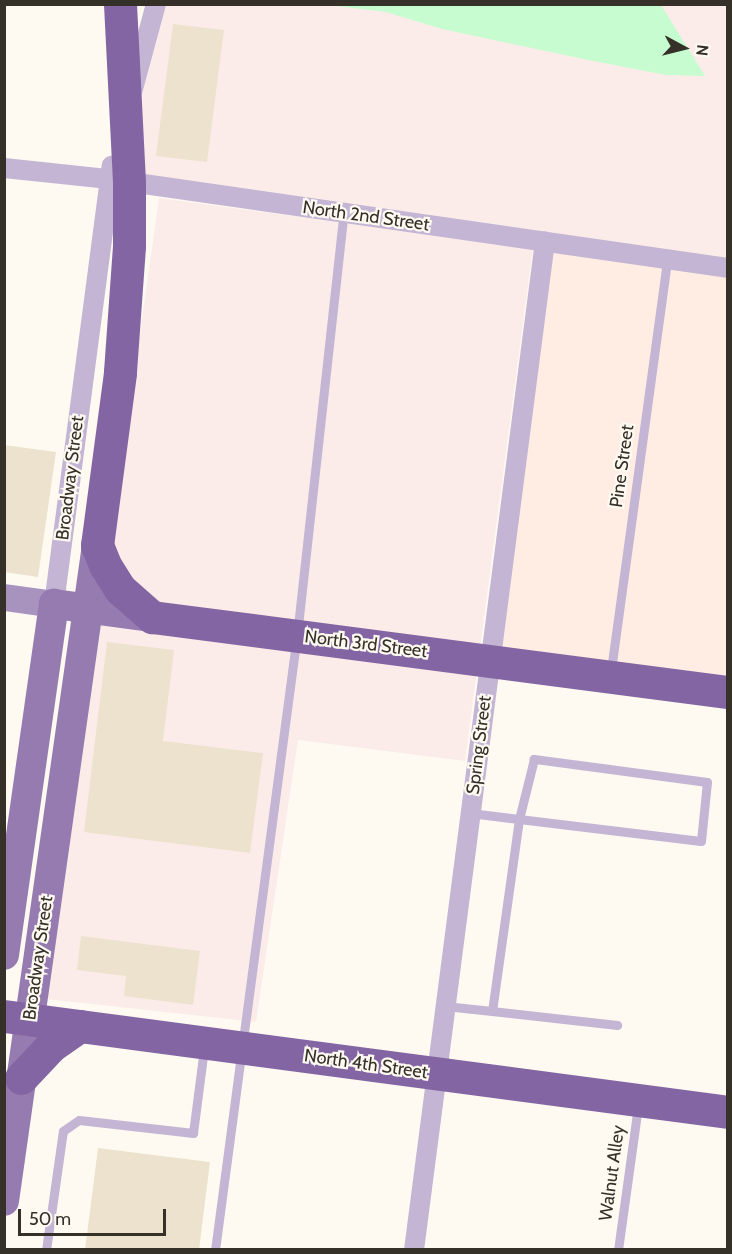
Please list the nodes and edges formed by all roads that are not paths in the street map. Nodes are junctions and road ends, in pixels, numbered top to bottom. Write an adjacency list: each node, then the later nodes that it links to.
1 (120, 4): 9 (highway, bridge)
2 (156, 4): 4 (street, Broadway Street)
3 (4, 168): 4 (street, North 2nd Street)
4 (109, 179): 5 (street, North 2nd Street); 11 (street, Broadway Street)
5 (344, 212): 6 (street, North 2nd Street); 14 (lane)
6 (545, 241): 7 (street, North 2nd Street); 15 (street, Spring Street)
7 (667, 260): 8 (street, North 2nd Street); 16 (lane, Pine Street)
8 (728, 268)
9 (97, 545): 12 (main road, Broadway Street); 13 (highway)
10 (4, 597): 11 (main road, North 3rd Street)
11 (54, 604): 12 (main road, North 3rd Street); 20 (main road, Broadway Street)
12 (89, 608): 13 (main road, North 3rd Street); 23 (main road, Broadway Street)
13 (152, 617): 14 (highway, North 3rd Street)
14 (297, 636): 15 (highway, North 3rd Street); 27 (lane)
15 (490, 660): 16 (highway, North 3rd Street); 18 (street, Spring Street)
16 (610, 676): 17 (highway, North 3rd Street)
17 (728, 692)
18 (470, 813): 19 (lane); 21 (street, Spring Street)
19 (519, 819): 19 (lane); 22 (lane)
20 (4, 955)
21 (446, 1006): 22 (lane); 28 (street, Spring Street)
22 (492, 1011): 24 (lane)
23 (17, 1018): 25 (highway, North 4th Street); 29 (main road, Broadway Street)
24 (617, 1025)
25 (80, 1026): 26 (highway, North 4th Street); 29 (highway)
26 (204, 1042): 27 (highway, North 4th Street); 33 (lane)
27 (241, 1047): 28 (highway, North 4th Street); 34 (lane)
28 (437, 1073): 30 (highway, North 4th Street); 35 (street, Spring Street)
29 (21, 1078): 32 (main road, Broadway Street)
30 (638, 1100): 31 (highway, North 4th Street); 36 (lane, Walnut Alley)
31 (728, 1112)
32 (4, 1201)
33 (46, 1250)
34 (215, 1250)
35 (414, 1250)
36 (618, 1250)

